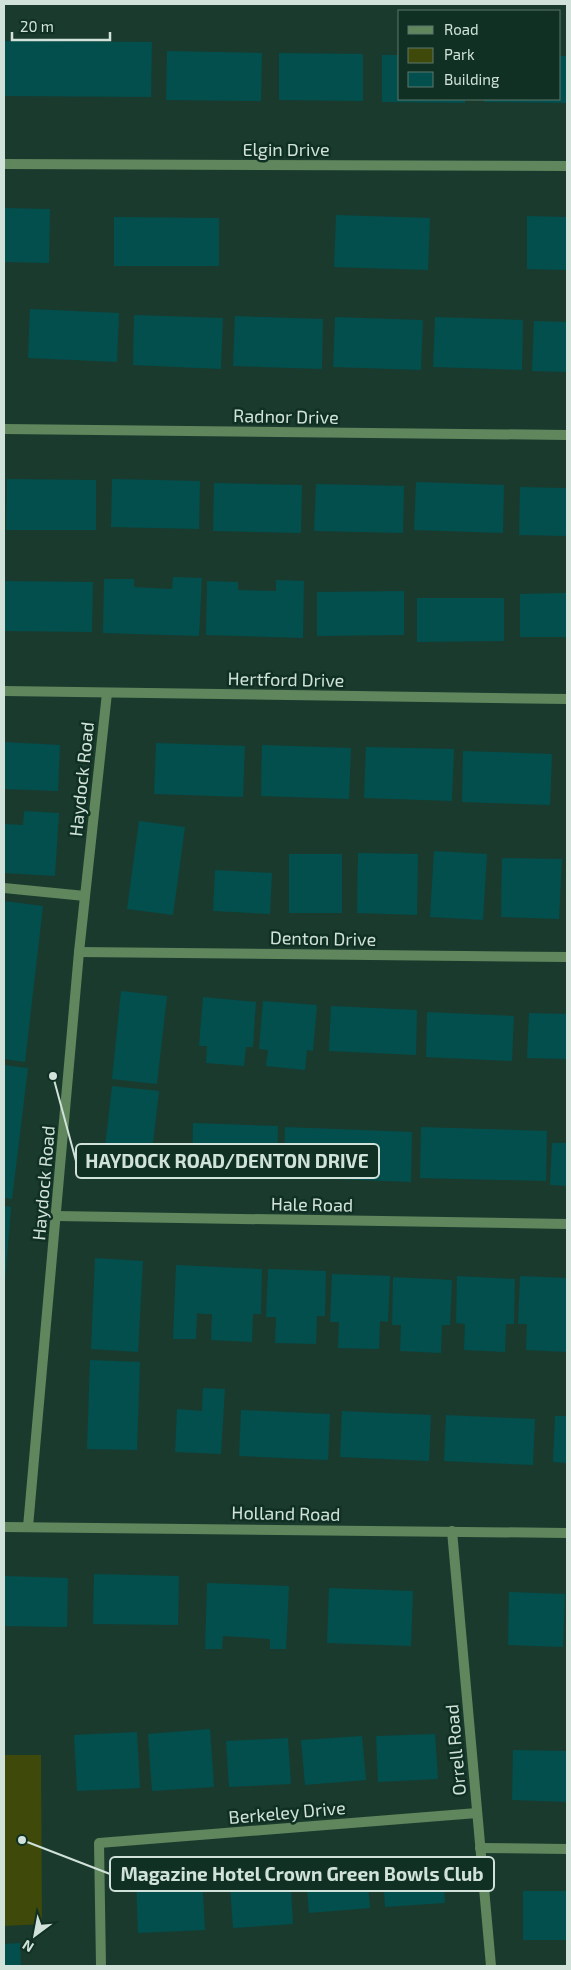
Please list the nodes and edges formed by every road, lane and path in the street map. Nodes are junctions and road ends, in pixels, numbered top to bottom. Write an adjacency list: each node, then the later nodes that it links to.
1 (4, 164): 2 (street, Elgin Drive)
2 (567, 166)
3 (4, 429): 4 (street, Radnor Drive)
4 (567, 435)
5 (4, 691): 6 (street, Hertford Drive)
6 (107, 693): 7 (street, Hertford Drive); 9 (street, Haydock Road)
7 (567, 699)
8 (4, 888): 9 (street)
9 (85, 896): 10 (street, Haydock Road)
10 (79, 952): 11 (street, Denton Drive); 12 (street, Haydock Road)
11 (567, 957)
12 (56, 1216): 13 (street, Hale Road); 15 (street, Haydock Road)
13 (567, 1224)
14 (4, 1527): 15 (street, Holland Road)
15 (28, 1527): 16 (street, Holland Road)
16 (452, 1531): 17 (street, Holland Road); 18 (street, Orrell Road)
17 (567, 1533)
18 (477, 1813): 19 (street, Orrell Road); 21 (street, Berkeley Drive)
19 (480, 1848): 20 (street); 22 (street, Orrell Road)
20 (567, 1850)
21 (101, 1966)
22 (491, 1966)

